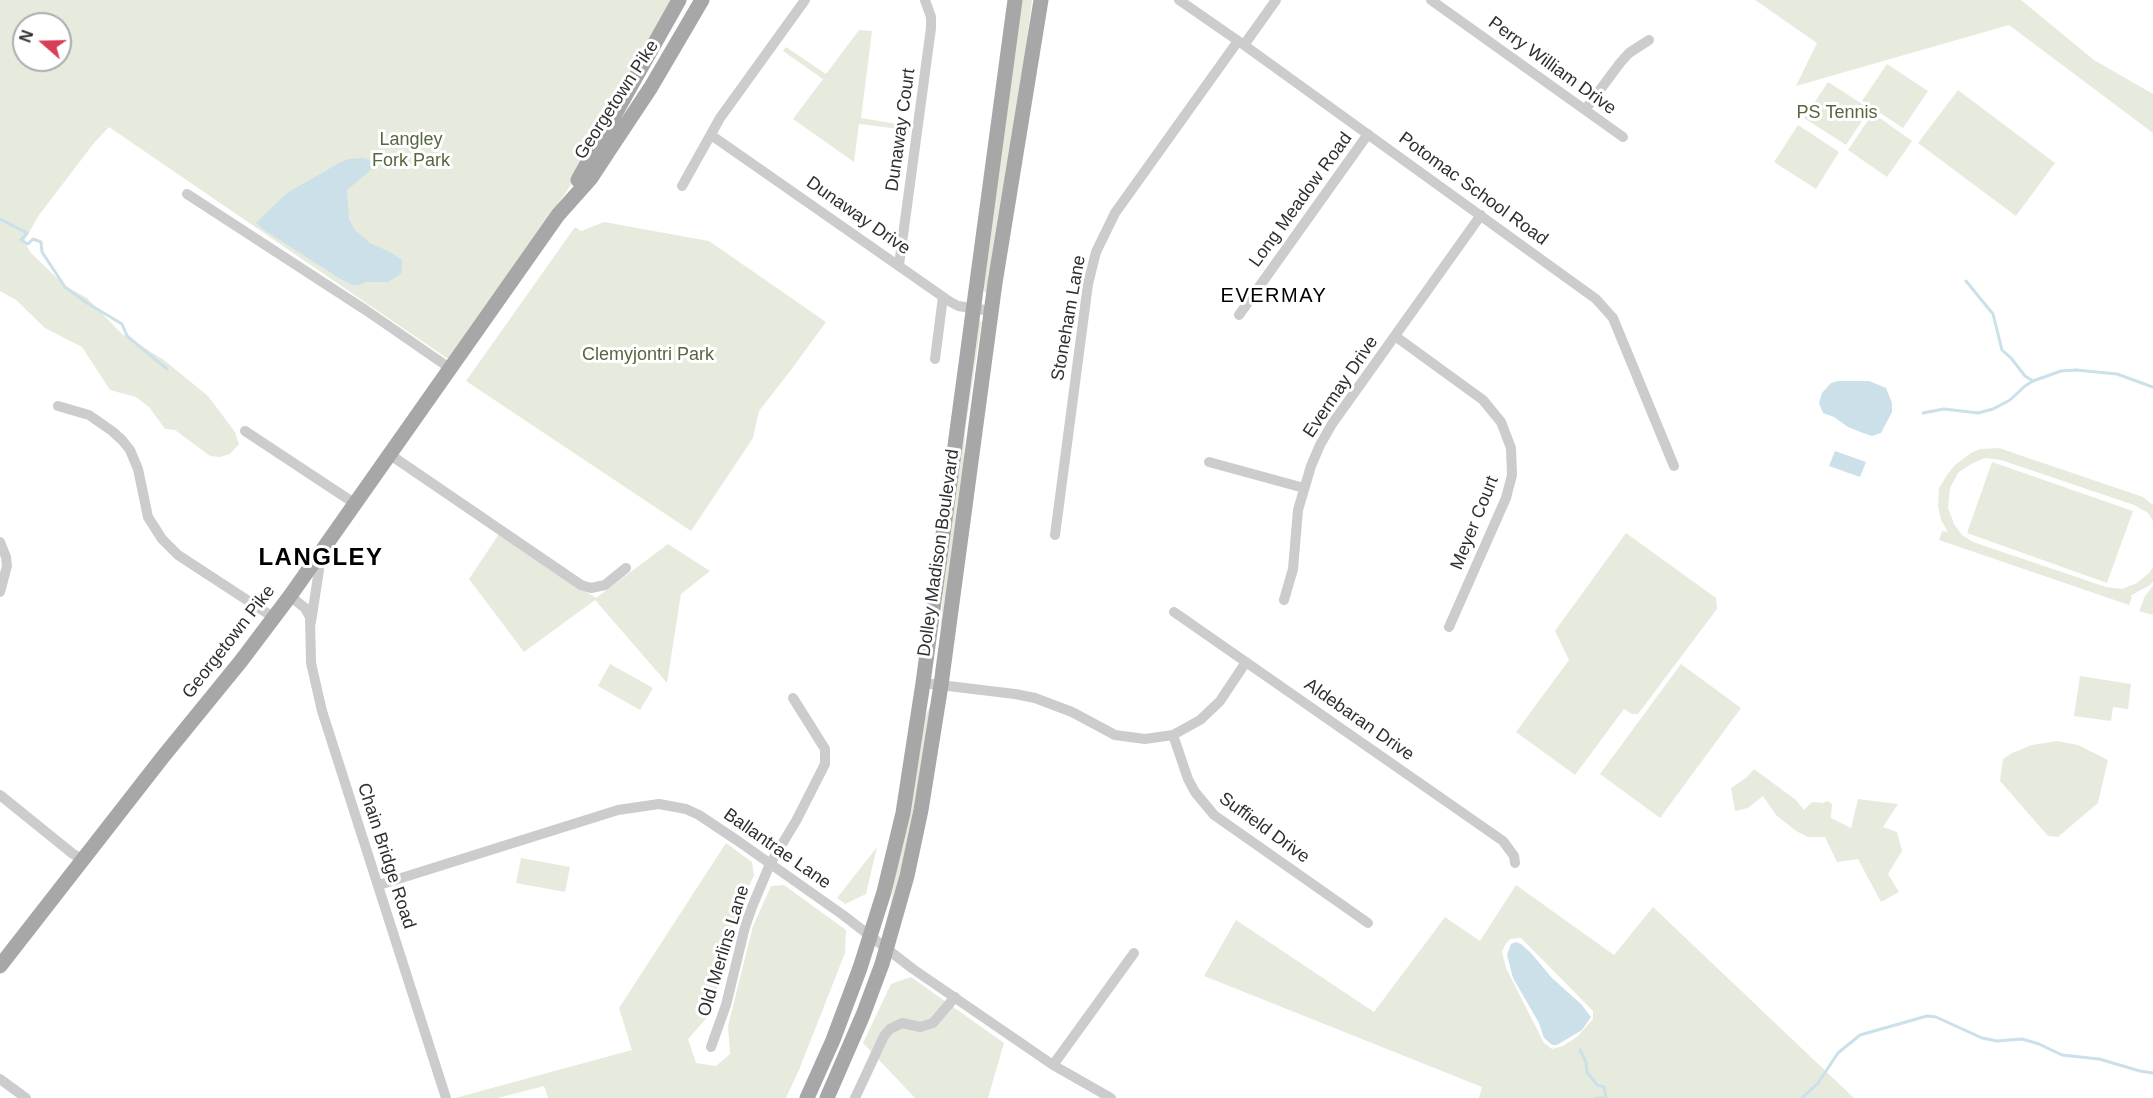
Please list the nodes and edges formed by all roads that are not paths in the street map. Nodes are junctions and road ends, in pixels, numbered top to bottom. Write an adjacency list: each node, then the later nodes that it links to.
1 (679, 0): 18 (main road, Georgetown Pike)
2 (702, 0): 18 (main road, Georgetown Pike)
3 (805, 0): 13 (street)
4 (925, 0): 20 (street, Dunaway Court)
5 (1015, 0): 22 (main road, Dolley Madison Boulevard)
6 (1041, 0): 23 (main road, Dolley Madison Boulevard)
7 (1179, 0): 11 (street, Potomac School Road)
8 (1276, 0): 11 (street, Stoneham Lane)
9 (1433, 1): 12 (street, Perry William Drive)
10 (1650, 40): 12 (street)
11 (1241, 43): 14 (street, Potomac School Road); 35 (street, Stoneham Lane)
12 (1586, 110): 15 (street, Perry William Drive)
13 (711, 135): 16 (street); 20 (street, Dunaway Drive)
14 (1368, 135): 19 (street, Potomac School Road); 24 (street, Long Meadow Road)
15 (1623, 137)
16 (682, 186)
17 (187, 194): 27 (street)
18 (558, 215): 27 (main road, Georgetown Pike)
19 (1481, 215): 25 (street, Evermay Drive); 32 (street, Potomac School Road)
20 (899, 265): 21 (street, Dunaway Drive)
21 (943, 297): 22 (street, Dunaway Drive); 26 (street)
22 (974, 308): 23 (street, Dunaway Drive); 47 (main road, Dolley Madison Boulevard)
23 (991, 311): 48 (main road, Dolley Madison Boulevard)
24 (1239, 315)
25 (1395, 336): 33 (street, Evermay Drive); 45 (street, Meyer Court)
26 (935, 359)
27 (451, 369): 30 (main road, Georgetown Pike)
28 (58, 406): 43 (street)
29 (245, 431): 34 (street)
30 (389, 454): 34 (main road, Georgetown Pike); 38 (street)
31 (1209, 462): 33 (street)
32 (1674, 466)
33 (1304, 488): 41 (street, Evermay Drive)
34 (354, 503): 37 (main road, Georgetown Pike)
35 (1055, 535)
36 (0, 542): 39 (street)
37 (313, 562): 40 (main road, Georgetown Pike); 44 (street, Chain Bridge Road)
38 (626, 568)
39 (0, 592)
40 (290, 596): 43 (main road, Georgetown Pike); 44 (street)
41 (1284, 600)
42 (1174, 612): 46 (street, Aldebaran Drive)
43 (273, 617): 52 (main road, Georgetown Pike)
44 (311, 622): 55 (street, Chain Bridge Road)
45 (1449, 627)
46 (1246, 662): 50 (street); 53 (street, Aldebaran Drive)
47 (923, 683): 48 (street); 57 (main road, Dolley Madison Boulevard)
48 (941, 685): 50 (street); 58 (main road, Dolley Madison Boulevard)
49 (793, 698): 54 (street, Old Merlins Lane)
50 (1173, 735): 56 (street, Suffield Drive)
51 (0, 795): 52 (street)
52 (83, 859): 60 (main road, Georgetown Pike)
53 (1515, 863)
54 (770, 864): 55 (street, Ballantrae Lane); 57 (street, Ballantrae Lane); 62 (street, Old Merlins Lane)
55 (379, 885): 66 (street, Chain Bridge Road)
56 (1368, 923)
57 (871, 936): 58 (street, Ballantrae Lane); 67 (main road, Dolley Madison Boulevard)
58 (887, 949): 61 (street, Ballantrae Lane); 68 (main road, Dolley Madison Boulevard)
59 (1134, 953): 63 (street)
60 (0, 966)
61 (955, 997): 63 (street, Ballantrae Lane); 69 (street)
62 (711, 1047)
63 (1053, 1065): 70 (street, Ballantrae Lane)
64 (0, 1079): 65 (street)
65 (26, 1098)
66 (446, 1098)
67 (807, 1098)
68 (827, 1098)
69 (855, 1098)
70 (1111, 1098)

